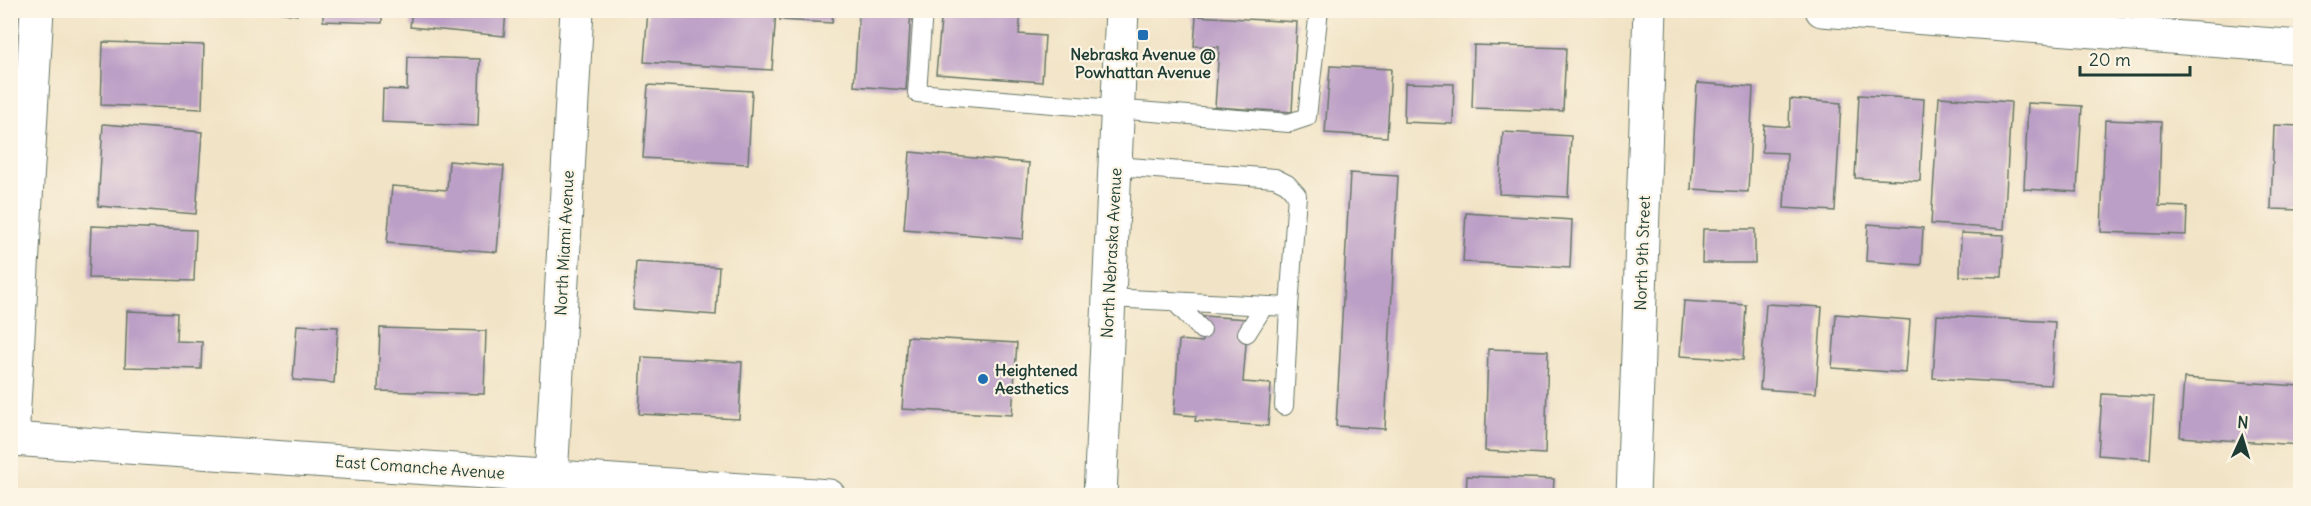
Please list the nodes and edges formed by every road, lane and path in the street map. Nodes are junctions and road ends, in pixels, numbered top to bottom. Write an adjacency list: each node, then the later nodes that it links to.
1 (37, 10): 18 (street)
2 (577, 10): 19 (street, North Miami Avenue)
3 (923, 10): 9 (lane)
4 (1122, 10): 9 (street, North Nebraska Avenue)
5 (1319, 10): 9 (lane)
6 (1650, 10): 22 (street, North 9th Street)
7 (1822, 10): 8 (street)
8 (2301, 46)
9 (1118, 110): 10 (street, North Nebraska Avenue)
10 (1115, 166): 11 (street, North Nebraska Avenue); 14 (lane)
11 (1109, 298): 12 (lane); 21 (street, North Nebraska Avenue)
12 (1175, 302): 13 (lane); 15 (lane)
13 (1264, 306): 14 (lane); 16 (lane)
14 (1289, 307): 17 (lane)
15 (1202, 330)
16 (1247, 333)
17 (1284, 406)
18 (12, 439): 19 (street, East Comanche Avenue)
19 (551, 486): 20 (street, East Comanche Avenue)
20 (829, 495)
21 (1100, 495)
22 (1633, 495)

